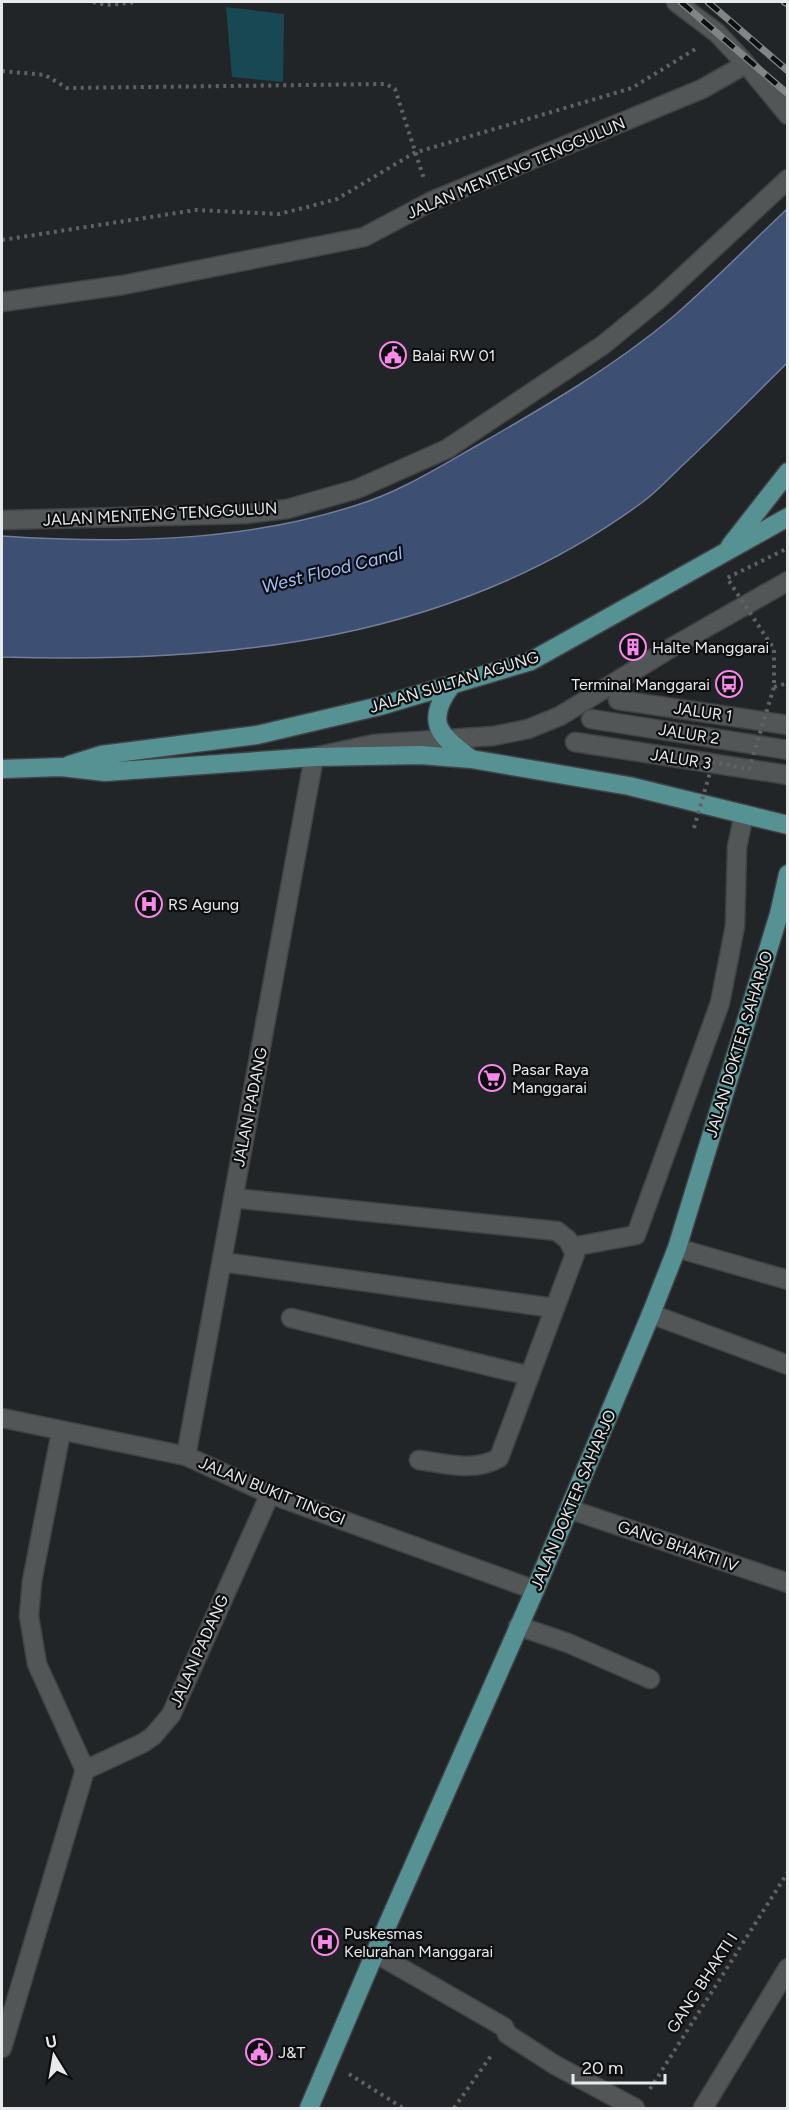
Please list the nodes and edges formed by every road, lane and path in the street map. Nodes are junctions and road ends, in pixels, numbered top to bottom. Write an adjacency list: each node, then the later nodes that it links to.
1 (93, 2): 2 (path)
2 (137, 2)
3 (676, 2): 4 (street)
4 (717, 33): 5 (street); 8 (path)
5 (746, 64): 7 (street); 10 (street, JALAN MENTENG TENGGULUN)
6 (2, 71): 8 (path)
7 (788, 115)
8 (414, 153): 10 (path); 11 (path)
9 (788, 179): 15 (street, JALAN MENTENG TENGGULUN)
10 (432, 201): 12 (street, JALAN MENTENG TENGGULUN)
11 (2, 240)
12 (2, 302)
13 (788, 472): 17 (main road, JALAN SULTAN AGUNG)
14 (788, 517): 17 (main road)
15 (2, 520)
16 (788, 548): 19 (path, bridge)
17 (725, 553): 22 (main road, JALAN SULTAN AGUNG)
18 (788, 581): 27 (street)
19 (774, 649): 20 (path); 23 (path, bridge)
20 (704, 654)
21 (788, 683): 23 (path)
22 (451, 686): 27 (main road); 32 (main road, JALAN SULTAN AGUNG)
23 (774, 687): 37 (path, bridge)
24 (618, 700): 26 (street, JALUR 1)
25 (591, 719): 29 (street, JALUR 2)
26 (788, 725)
27 (446, 741): 30 (street); 31 (main road)
28 (575, 742): 34 (street, JALUR 3)
29 (788, 750)
30 (314, 757): 31 (main road, JALAN SULTAN AGUNG); 32 (main road, JALAN SULTAN AGUNG); 40 (street, JALAN PADANG)
31 (471, 759): 35 (main road, JALAN SULTAN AGUNG)
32 (61, 767): 33 (main road, JALAN SULTAN AGUNG)
33 (2, 769)
34 (788, 775)
35 (744, 814): 36 (main road, JALAN SULTAN AGUNG); 41 (street)
36 (788, 825)
37 (694, 828)
38 (788, 874): 39 (main road, JALAN DOKTER SAHARJO)
39 (783, 914): 42 (main road, JALAN DOKTER SAHARJO)
40 (233, 1198): 41 (street); 43 (street, JALAN PADANG)
41 (572, 1247): 45 (street)
42 (677, 1248): 44 (street); 46 (main road, JALAN DOKTER SAHARJO)
43 (222, 1262): 45 (street); 52 (street, JALAN PADANG)
44 (788, 1280)
45 (555, 1308): 49 (street)
46 (651, 1314): 48 (street); 55 (main road, JALAN DOKTER SAHARJO)
47 (291, 1318): 49 (street)
48 (788, 1365)
49 (530, 1376): 53 (street)
50 (2, 1418): 51 (street, JALAN BUKIT TINGGI)
51 (61, 1432): 52 (street, JALAN BUKIT TINGGI); 60 (street)
52 (186, 1456): 54 (street, JALAN BUKIT TINGGI)
53 (419, 1460)
54 (270, 1494): 57 (street, JALAN BUKIT TINGGI); 60 (street, JALAN PADANG)
55 (569, 1509): 56 (street, GANG BHAKTI IV); 57 (main road, JALAN DOKTER SAHARJO)
56 (788, 1583)
57 (535, 1590): 58 (main road, JALAN DOKTER SAHARJO)
58 (518, 1626): 59 (street); 62 (main road, JALAN DOKTER SAHARJO)
59 (650, 1678)
60 (85, 1770): 65 (street)
61 (788, 1872): 67 (path, GANG BHAKTI I)
62 (375, 1953): 64 (street); 66 (main road, JALAN DOKTER SAHARJO)
63 (788, 1968): 72 (street)
64 (507, 2034): 70 (path); 71 (street)
65 (2, 2048)
66 (328, 2061): 68 (main road, JALAN DOKTER SAHARJO); 69 (path)
67 (649, 2091)
68 (309, 2109)
69 (404, 2109)
70 (454, 2109)
71 (635, 2109)
72 (703, 2109)

